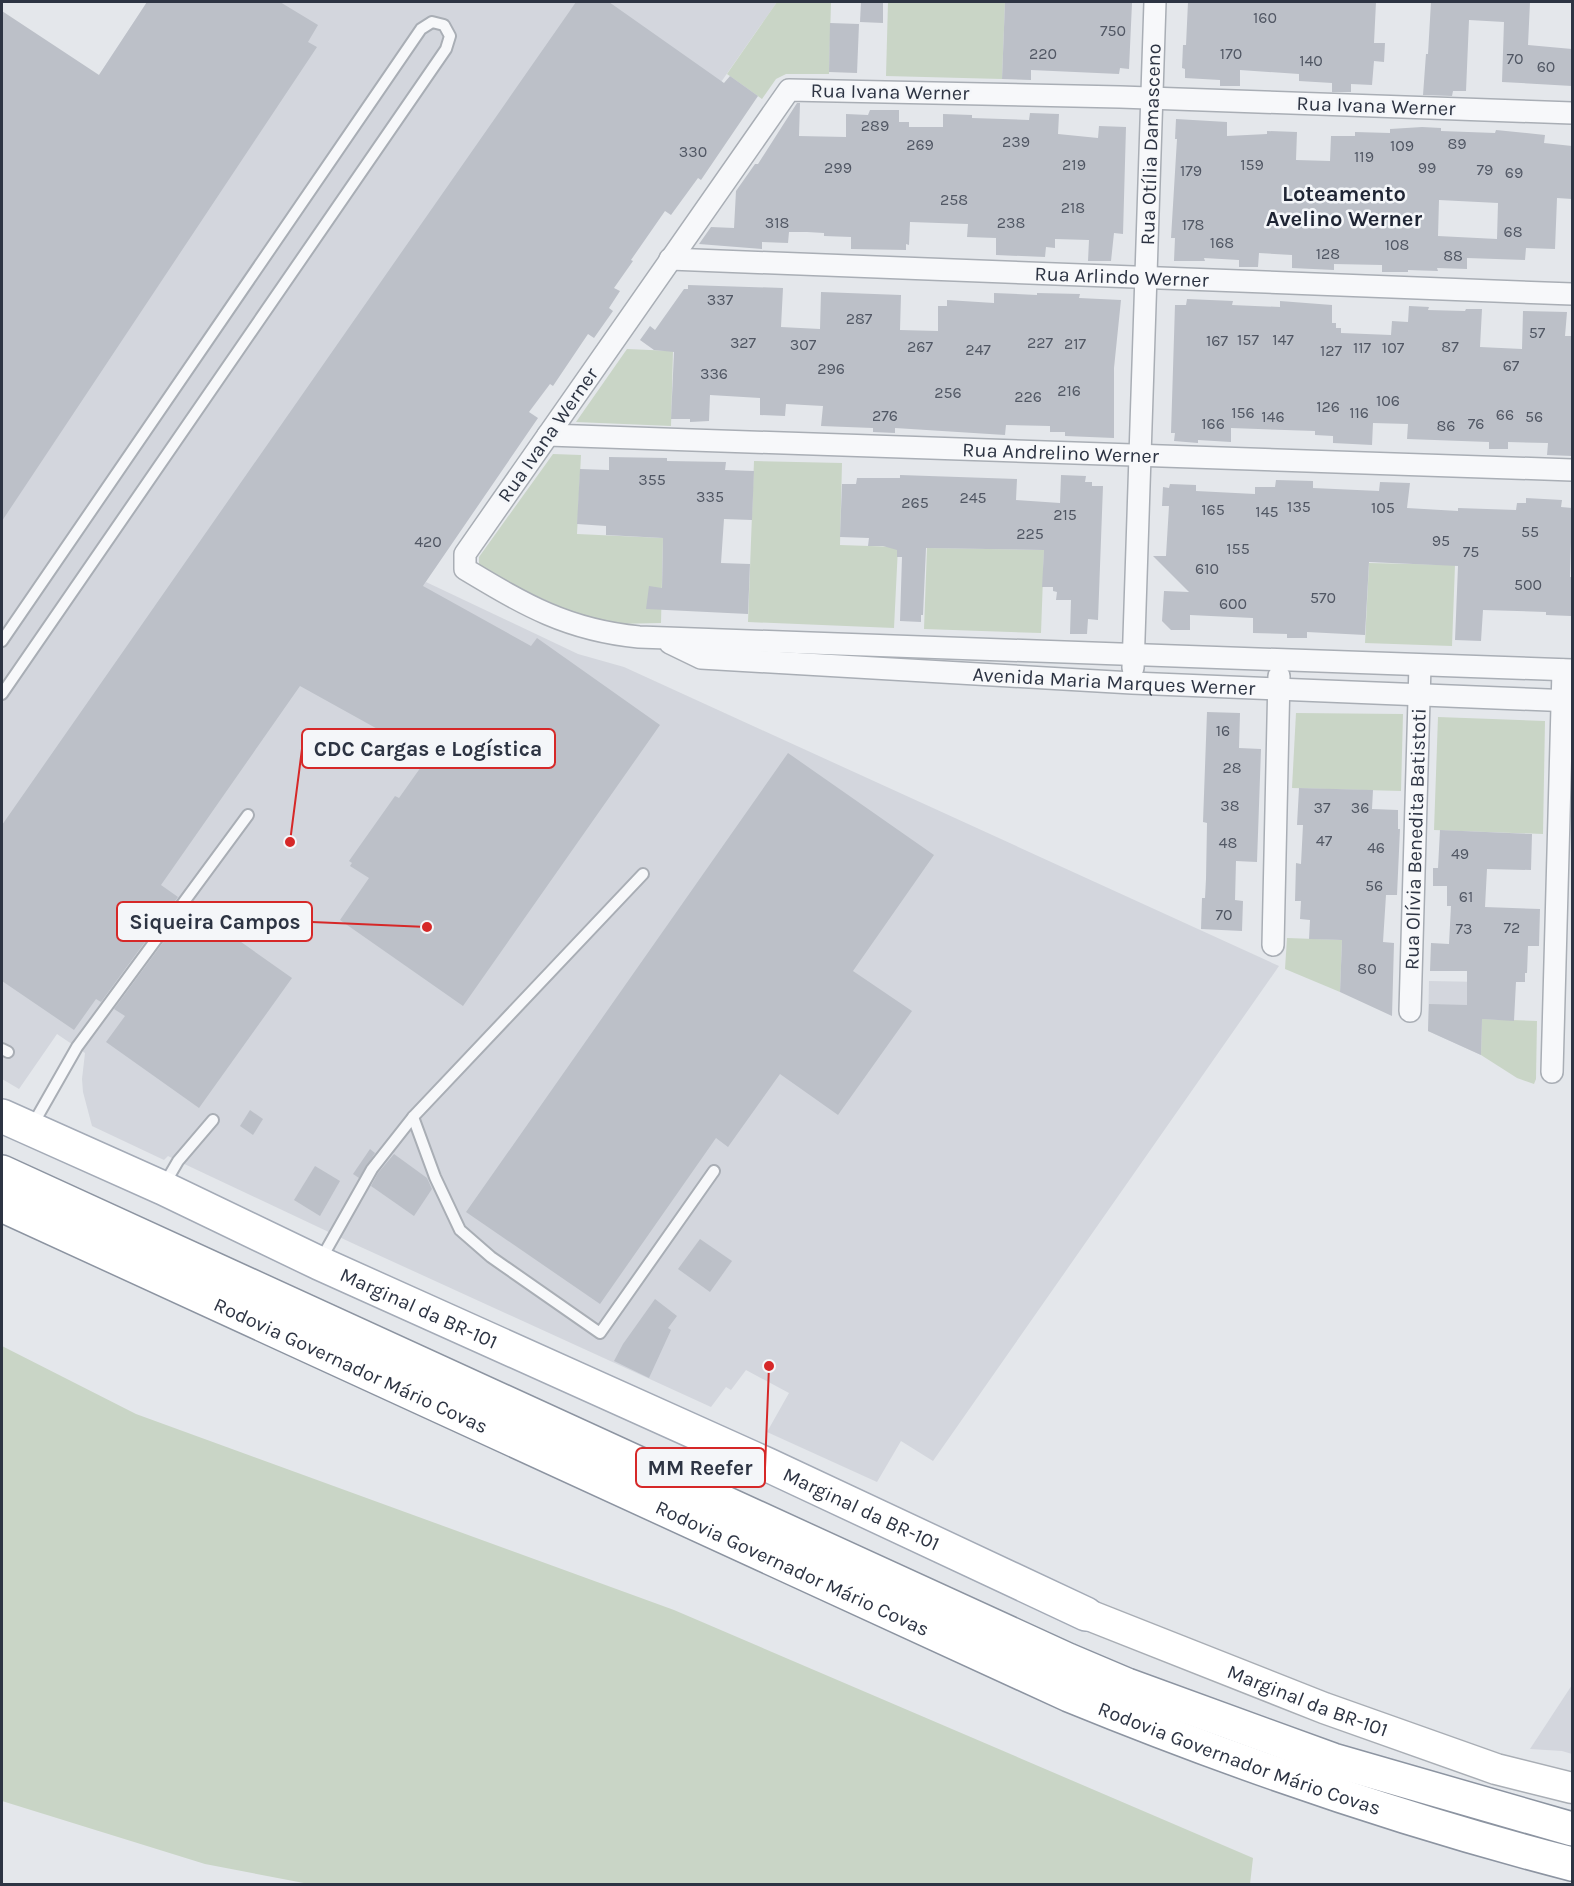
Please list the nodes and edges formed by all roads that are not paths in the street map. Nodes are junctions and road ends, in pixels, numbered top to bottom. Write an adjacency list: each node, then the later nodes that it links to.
1 (1155, 2): 2 (street, Rua Otília Damasceno)
2 (1152, 98): 3 (street, Rua Ivana Werner); 4 (street, Rua Ivana Werner); 5 (street, Rua Otília Damasceno)
3 (1572, 113)
4 (670, 259): 5 (street, Rua Arlindo Werner); 7 (street, Rua Ivana Werner)
5 (1146, 278): 6 (street, Rua Arlindo Werner); 8 (street, Rua Otília Damasceno)
6 (1572, 294)
7 (548, 435): 8 (street, Rua Andrelino Werner); 10 (street, Rua Ivana Werner)
8 (1140, 455): 9 (street, Rua Andrelino Werner); 13 (street, Rua Otília Damasceno)
9 (1572, 470)
10 (465, 569): 11 (street, Avenida Maria Marques Werner)
11 (661, 639): 13 (street, Avenida Maria Marques Werner); 17 (street, Avenida Maria Marques Werner)
12 (2, 641): 19 (lane)
13 (1133, 655): 14 (street, Avenida Maria Marques Werner); 17 (street, Rua Otília Damasceno)
14 (1280, 660): 15 (street, Avenida Maria Marques Werner); 18 (street)
15 (1420, 665): 16 (street, Avenida Maria Marques Werner); 20 (street, Rua Olívia Benedita Batistoti)
16 (1568, 670): 21 (street)
17 (1132, 683): 18 (street, Avenida Maria Marques Werner)
18 (1279, 689): 20 (street, Avenida Maria Marques Werner); 24 (street)
19 (2, 694)
20 (1420, 695): 21 (street, Avenida Maria Marques Werner); 25 (street, Rua Olívia Benedita Batistoti)
21 (1568, 701): 26 (street)
22 (248, 815): 29 (lane)
23 (643, 874): 27 (lane)
24 (1272, 945)
25 (1410, 1011)
26 (1552, 1072)
27 (413, 1117): 30 (lane); 34 (lane)
28 (213, 1120): 32 (lane)
29 (16, 1123): 32 (main road, Marginal da BR-101)
30 (714, 1171)
31 (2, 1172): 37 (main road, Rodovia Governador Mário Covas)
32 (163, 1188): 34 (main road, Marginal da BR-101)
33 (2, 1205): 38 (main road, Rodovia Governador Mário Covas)
34 (319, 1263): 35 (main road, Marginal da BR-101)
35 (1086, 1614): 36 (main road, Marginal da BR-101)
36 (1572, 1788)
37 (1572, 1829)
38 (1572, 1864)

